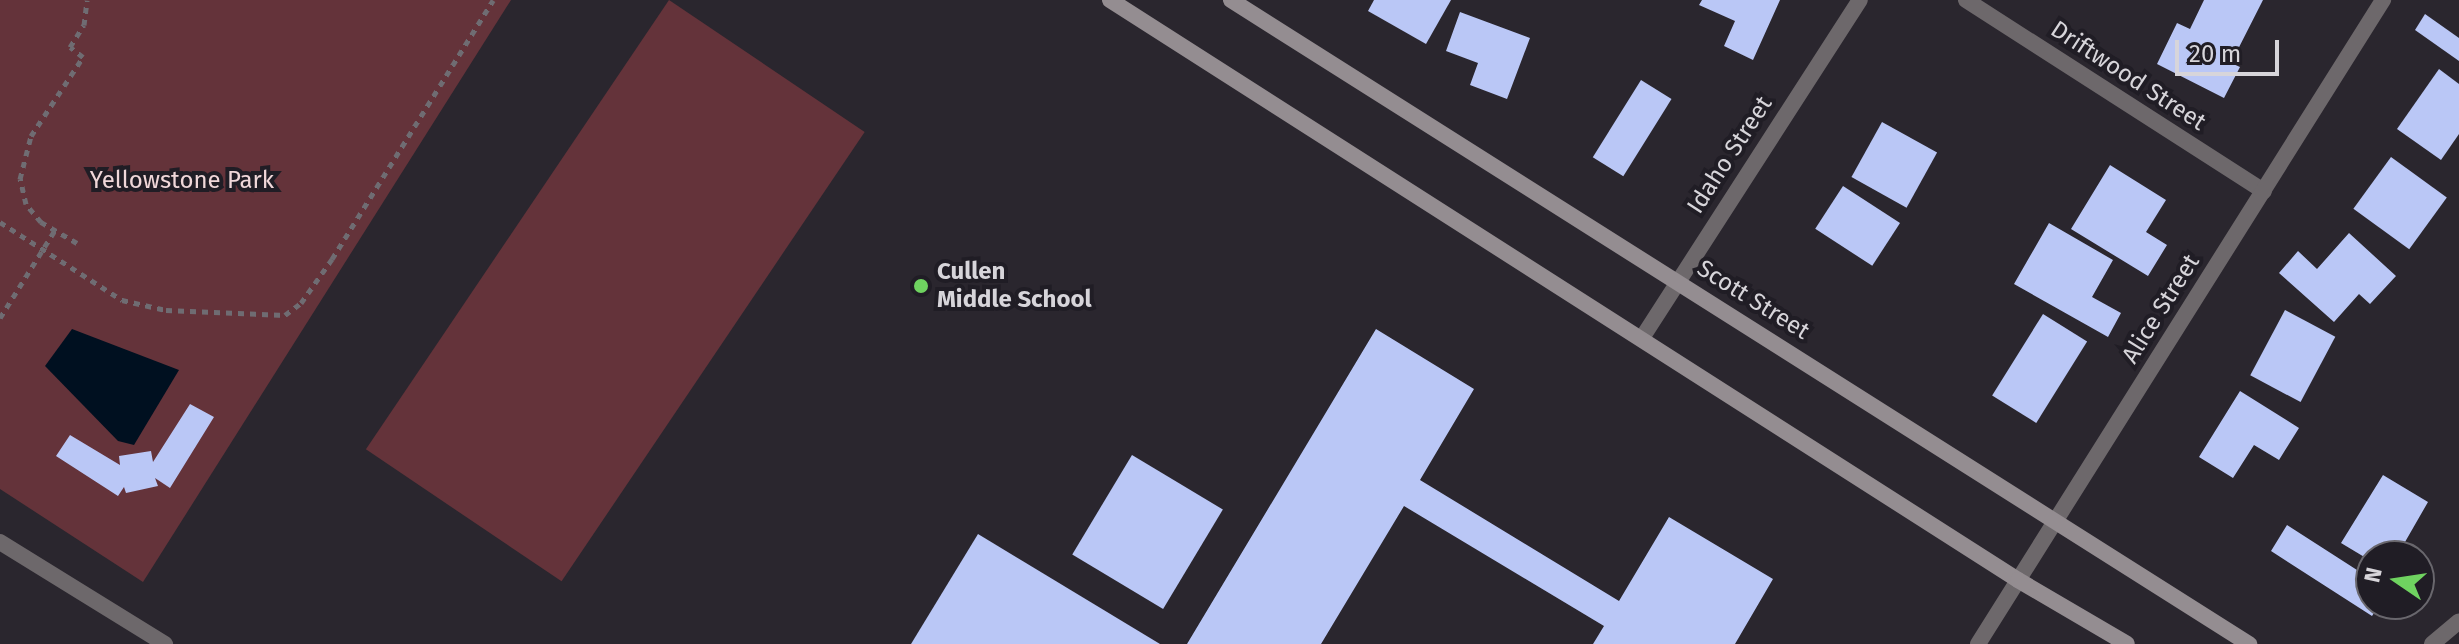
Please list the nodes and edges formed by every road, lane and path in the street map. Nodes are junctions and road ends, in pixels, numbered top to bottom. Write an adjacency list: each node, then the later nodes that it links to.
1 (87, 0): 10 (path)
2 (493, 0): 12 (path)
3 (1110, 0): 15 (main road)
4 (1231, 0): 13 (main road, Scott Street)
5 (1860, 0): 13 (street, Idaho Street)
6 (1966, 0): 8 (street, Driftwood Street)
7 (2383, 0): 8 (street, Alice Street)
8 (2264, 191): 16 (street, Alice Street)
9 (0, 222): 12 (path)
10 (55, 230): 11 (path); 12 (path)
11 (77, 243)
12 (42, 248): 14 (path)
13 (1677, 281): 15 (street, Idaho Street); 16 (main road, Scott Street)
14 (0, 318)
15 (1642, 338): 18 (main road)
16 (2055, 520): 18 (street, Alice Street); 23 (main road, Scott Street)
17 (0, 542): 20 (street)
18 (2018, 580): 21 (street, Alice Street); 22 (main road)
19 (2459, 621): 24 (street)
20 (165, 644)
21 (1978, 644)
22 (2127, 644)
23 (2249, 644)
24 (2432, 644)

